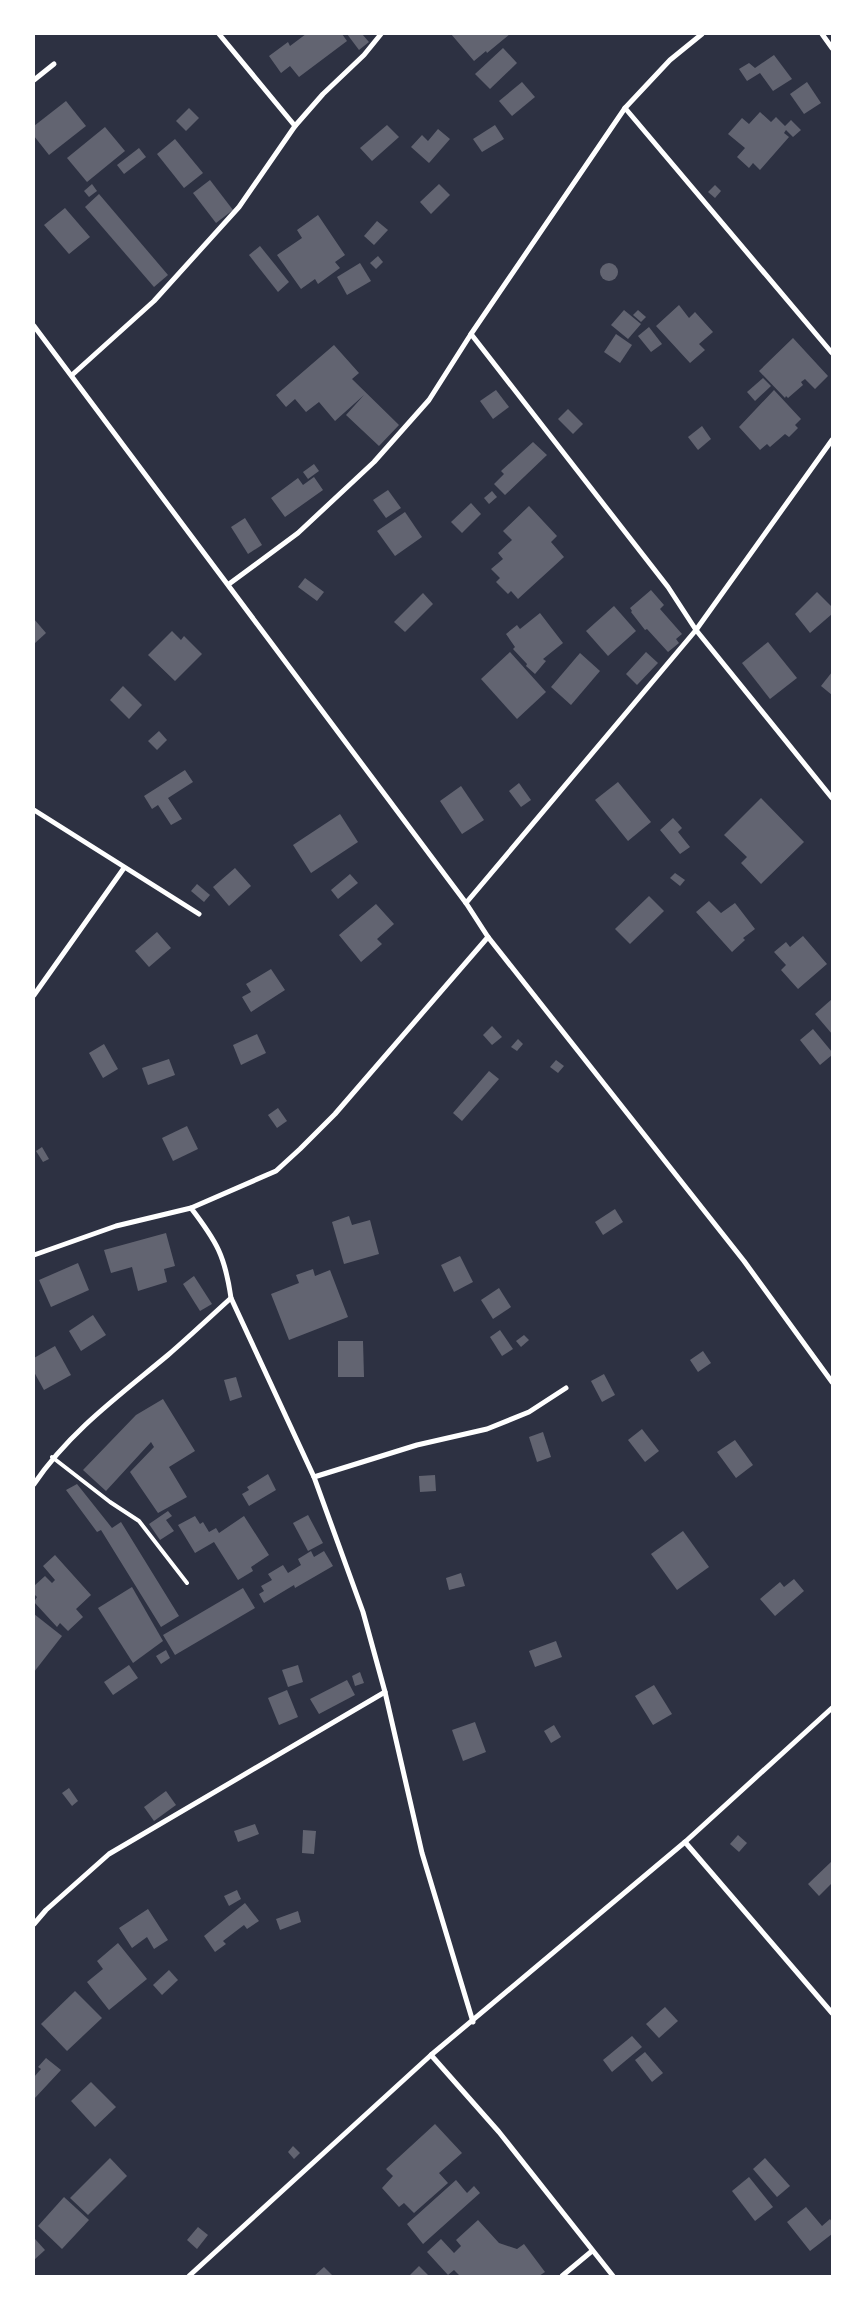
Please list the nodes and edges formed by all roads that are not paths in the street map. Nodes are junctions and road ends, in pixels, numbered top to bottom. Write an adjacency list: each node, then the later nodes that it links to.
1 (219, 34): 9 (street)
2 (381, 34): 9 (street)
3 (702, 34): 8 (street)
4 (822, 34): 5 (street)
5 (832, 48)
6 (54, 64): 7 (street)
7 (34, 80)
8 (625, 108): 11 (street); 12 (street)
9 (295, 126): 13 (street)
10 (34, 326): 13 (street)
11 (471, 334): 15 (street); 16 (street)
12 (832, 353)
13 (72, 375): 15 (street)
14 (832, 440): 16 (street)
15 (229, 584): 20 (street)
16 (696, 630): 17 (street); 20 (street)
17 (832, 798)
18 (34, 810): 19 (street)
19 (124, 868): 21 (street); 23 (street)
20 (466, 903): 22 (street)
21 (200, 914)
22 (488, 937): 24 (street); 27 (street)
23 (34, 995)
24 (191, 1208): 25 (street); 26 (street)
25 (34, 1255)
26 (231, 1298): 29 (street); 30 (street)
27 (832, 1382)
28 (566, 1388): 30 (street)
29 (52, 1457): 31 (street); 32 (lane)
30 (314, 1477): 33 (street)
31 (34, 1484)
32 (187, 1583)
33 (385, 1692): 36 (street); 38 (street)
34 (832, 1708): 35 (street)
35 (685, 1842): 37 (street); 38 (street)
36 (34, 1924)
37 (832, 2013)
38 (473, 2022): 39 (street)
39 (431, 2055): 40 (street); 41 (street)
40 (592, 2251): 42 (street); 43 (street)
41 (190, 2276)
42 (562, 2276)
43 (613, 2276)

